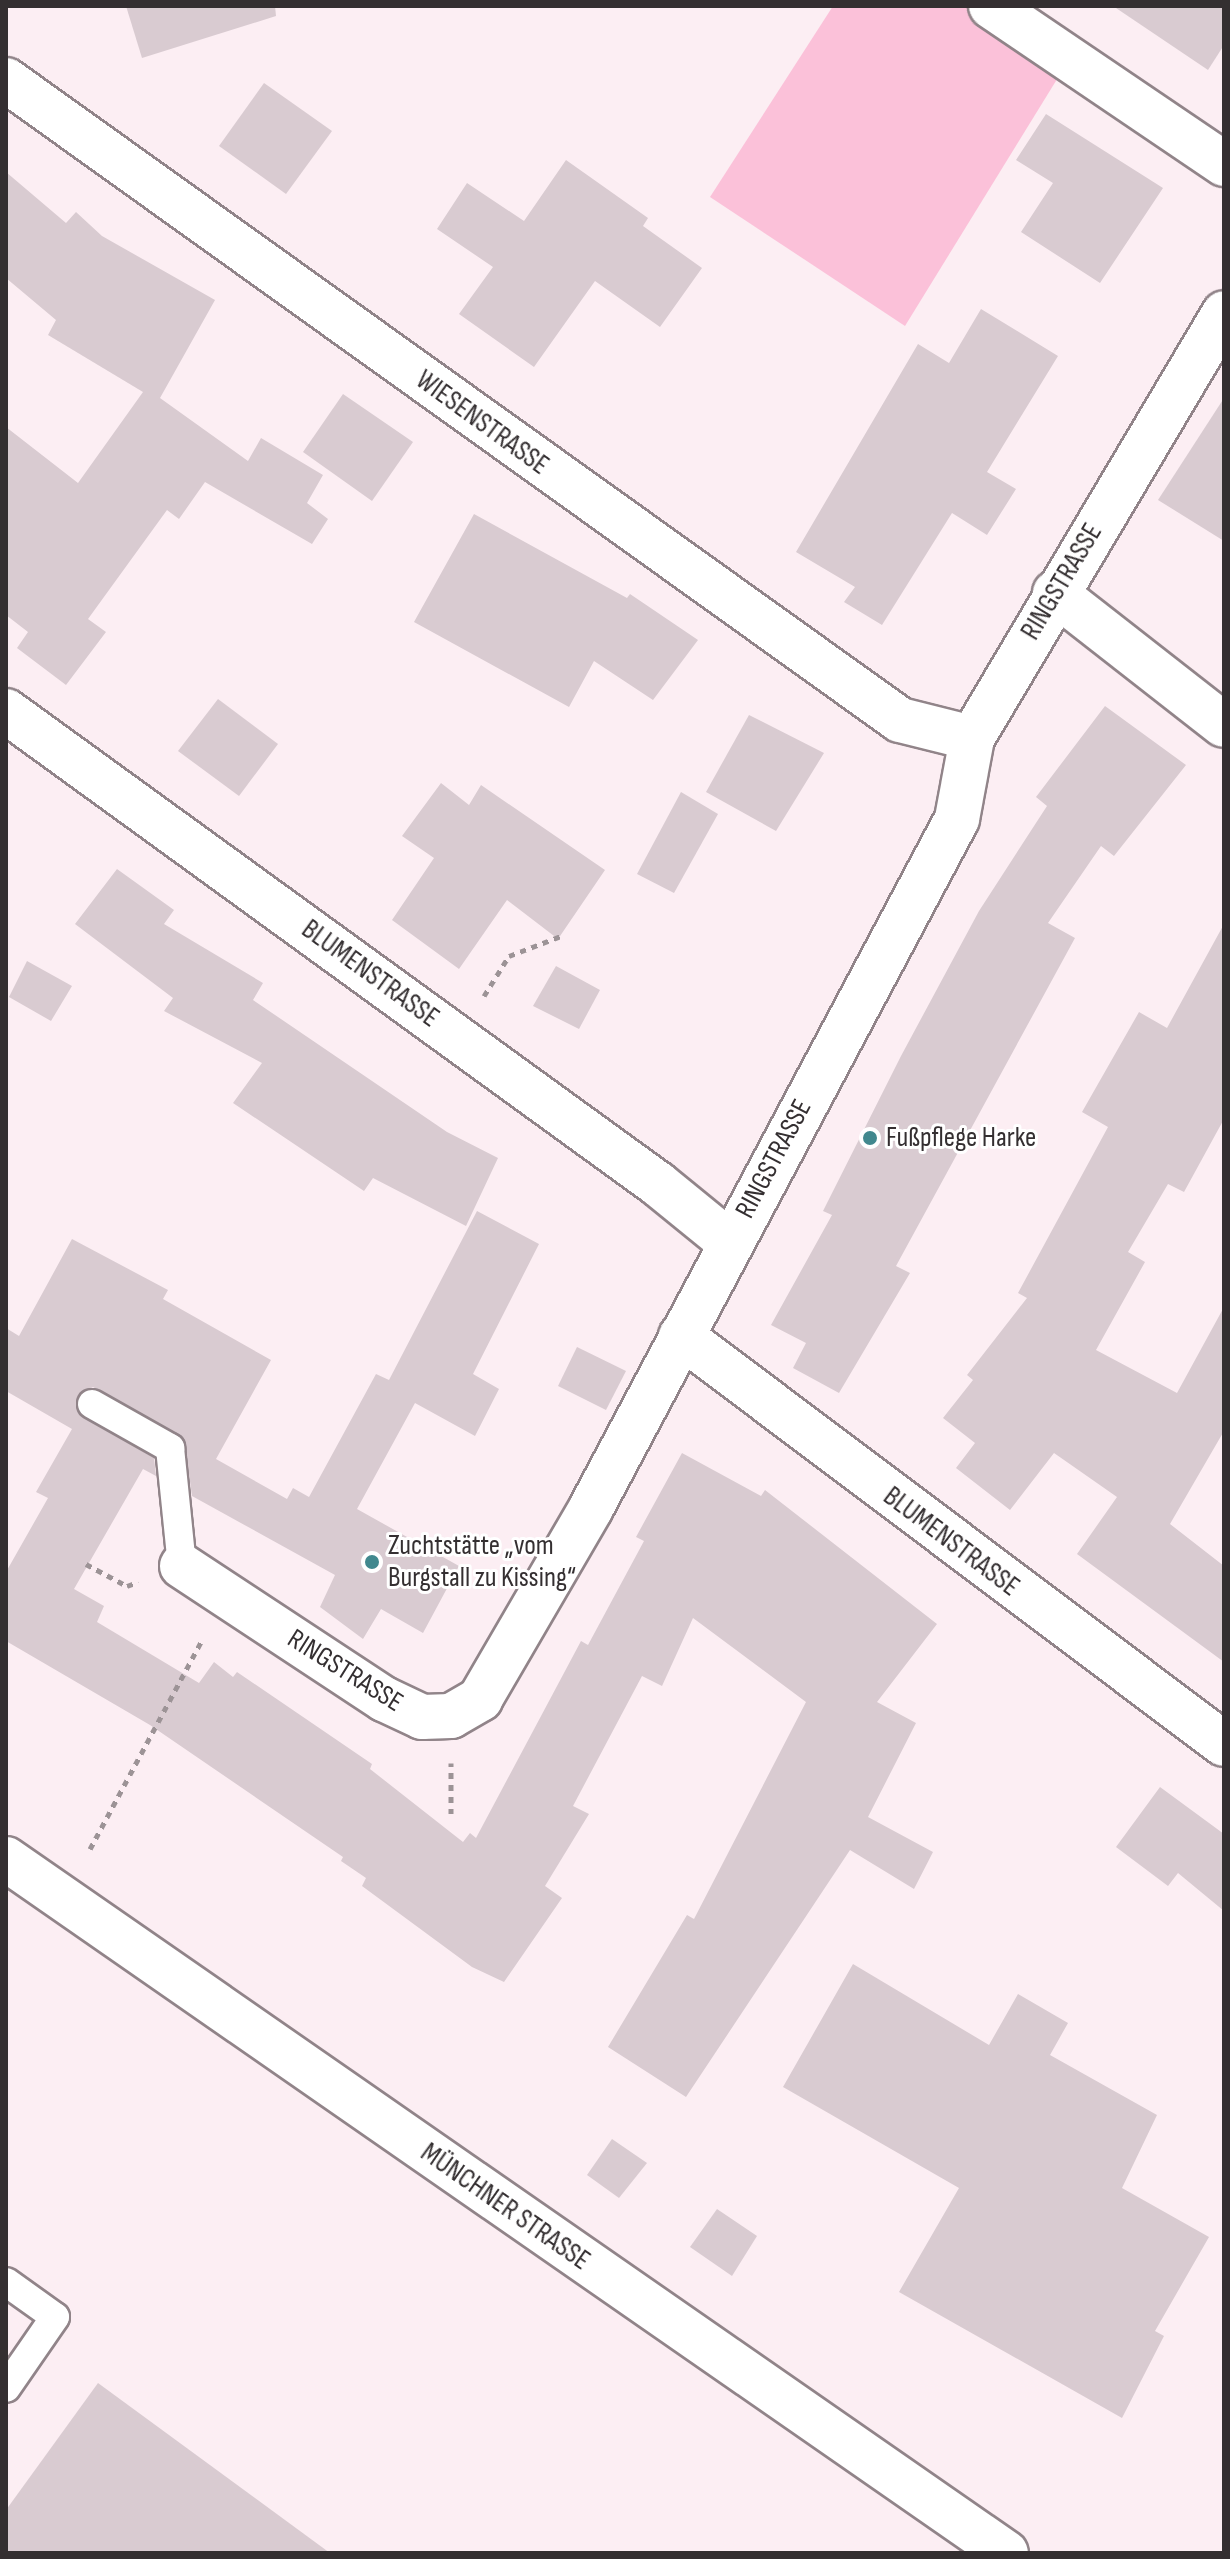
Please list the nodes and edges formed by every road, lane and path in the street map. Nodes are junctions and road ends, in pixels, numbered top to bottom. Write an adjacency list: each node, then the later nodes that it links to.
1 (991, 6): 3 (street)
2 (6, 80): 8 (street, WIESENSTRASSE)
3 (1224, 164)
4 (1224, 313): 5 (street, RINGSTRASSE)
5 (1055, 593): 7 (street); 8 (street, RINGSTRASSE)
6 (6, 711): 10 (street, BLUMENSTRASSE)
7 (1224, 725)
8 (972, 738): 11 (street, RINGSTRASSE)
9 (561, 936): 10 (path)
10 (458, 1038): 11 (street, BLUMENSTRASSE)
11 (729, 1242): 12 (street, RINGSTRASSE)
12 (681, 1336): 15 (street, RINGSTRASSE); 16 (street, BLUMENSTRASSE)
13 (92, 1404): 14 (lane)
14 (182, 1566): 15 (street, RINGSTRASSE)
15 (226, 1595): 17 (path)
16 (1224, 1744)
17 (90, 1849)
18 (6, 1859): 21 (street, MÜNCHNER STRASSE)
19 (6, 2282): 20 (lane)
20 (6, 2388)
21 (1006, 2553)

